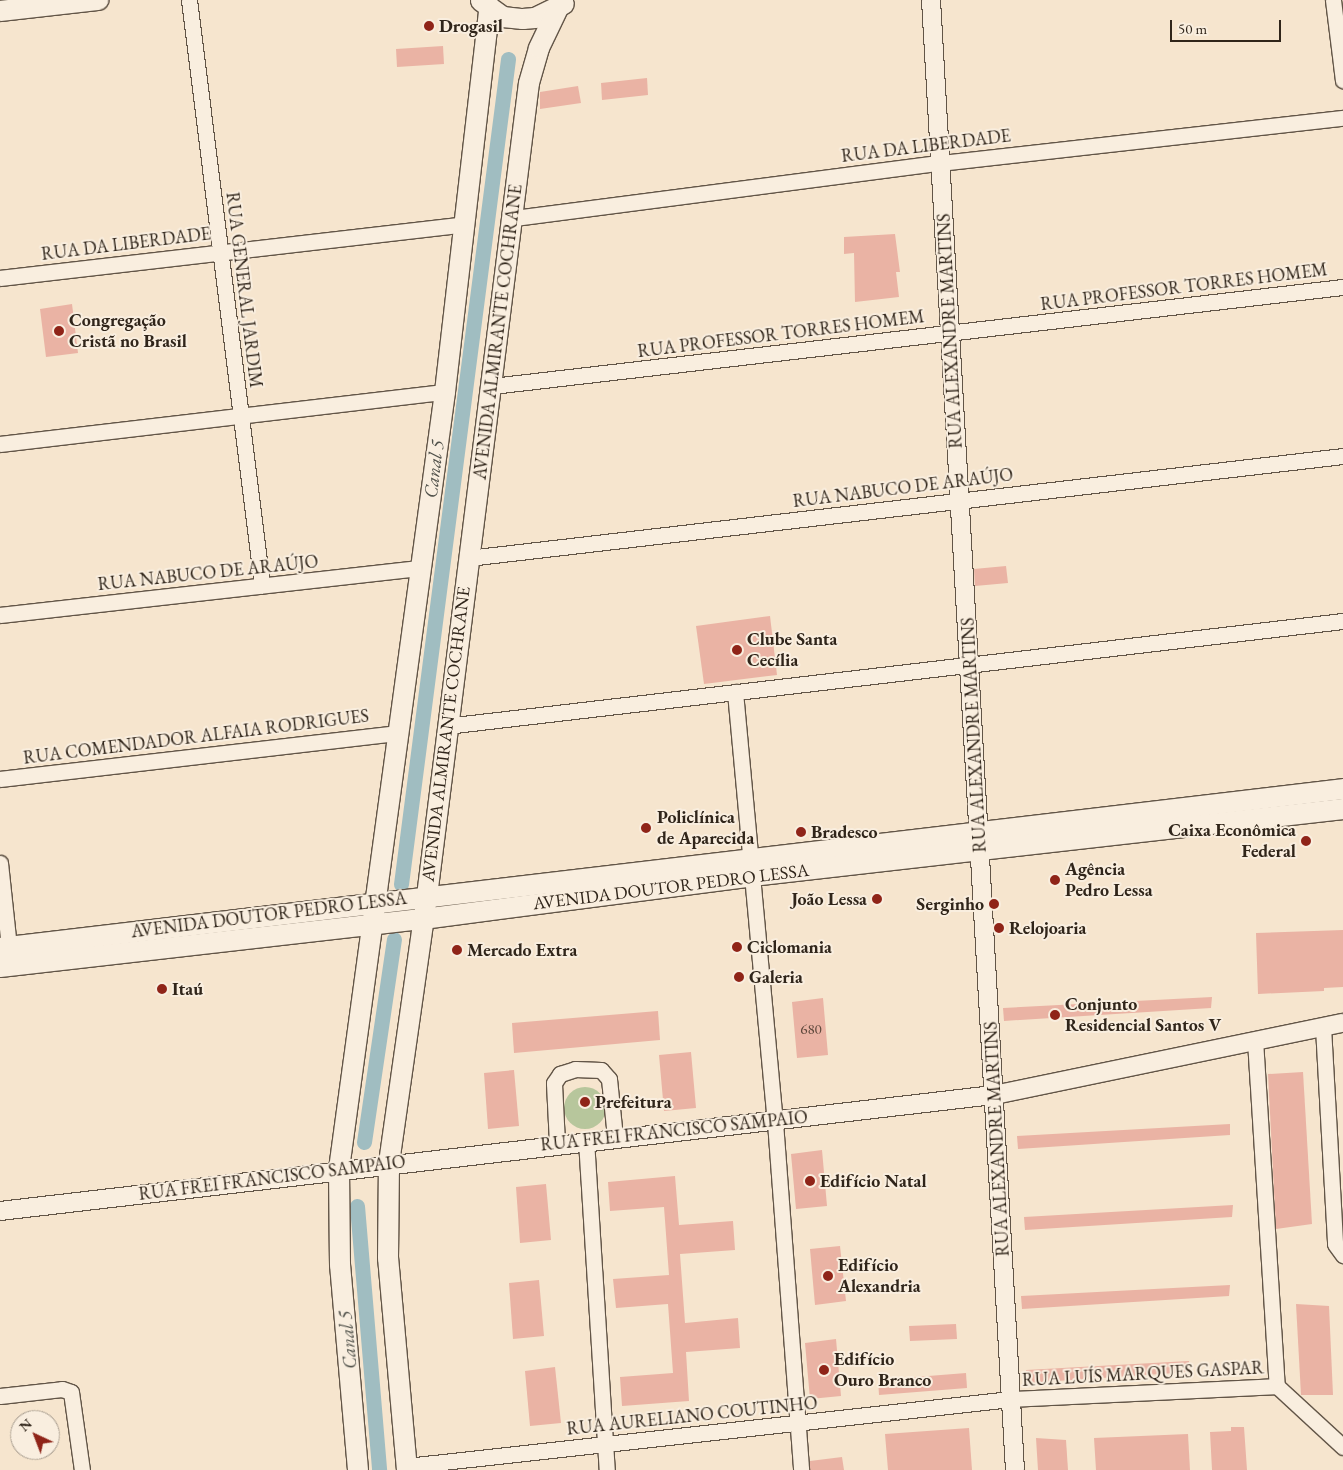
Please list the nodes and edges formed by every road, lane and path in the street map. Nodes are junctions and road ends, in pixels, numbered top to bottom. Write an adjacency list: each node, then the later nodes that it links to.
1 (98, 0): 7 (main road)
2 (189, 0): 13 (street, RUA GENERAL JARDIM)
3 (931, 0): 10 (street, RUA ALEXANDRE MARTINS)
4 (1333, 0): 8 (street)
5 (564, 2): 6 (main road); 11 (main road, AVENIDA ALMIRANTE COCHRANE)
6 (485, 3): 12 (main road)
7 (0, 11)
8 (1343, 80)
9 (1343, 118): 10 (street, RUA DA LIBERDADE)
10 (940, 163): 11 (street, RUA DA LIBERDADE); 16 (street, RUA ALEXANDRE MARTINS)
11 (514, 218): 17 (main road, AVENIDA ALMIRANTE COCHRANE)
12 (464, 224): 13 (street, RUA DA LIBERDADE); 18 (main road)
13 (220, 252): 14 (street, RUA DA LIBERDADE); 19 (street, RUA GENERAL JARDIM)
14 (0, 278)
15 (1343, 287): 16 (street, RUA PROFESSOR TORRES HOMEM)
16 (950, 333): 17 (street, RUA PROFESSOR TORRES HOMEM); 22 (street, RUA ALEXANDRE MARTINS)
17 (492, 386): 23 (main road, AVENIDA ALMIRANTE COCHRANE)
18 (444, 392): 19 (street); 24 (main road)
19 (240, 416): 20 (street); 25 (street, RUA GENERAL JARDIM)
20 (0, 444)
21 (1343, 456): 22 (street, RUA NABUCO DE ARAÚJO)
22 (960, 500): 23 (street, RUA NABUCO DE ARAÚJO); 28 (street, RUA ALEXANDRE MARTINS)
23 (468, 558): 30 (main road, AVENIDA ALMIRANTE COCHRANE)
24 (420, 568): 25 (street, RUA NABUCO DE ARAÚJO); 31 (main road)
25 (262, 585): 26 (street, RUA NABUCO DE ARAÚJO)
26 (0, 615)
27 (1343, 621): 28 (street)
28 (970, 665): 29 (street); 35 (street, RUA ALEXANDRE MARTINS)
29 (735, 692): 30 (street); 37 (street)
30 (446, 726): 38 (main road, AVENIDA ALMIRANTE COCHRANE)
31 (397, 733): 32 (street, RUA COMENDADOR ALFAIA RODRIGUES); 39 (main road)
32 (0, 779)
33 (1343, 789): 35 (main road, AVENIDA DOUTOR PEDRO LESSA)
34 (1343, 809): 35 (main road, AVENIDA DOUTOR PEDRO LESSA)
35 (980, 842): 37 (main road, AVENIDA DOUTOR PEDRO LESSA); 47 (street, RUA ALEXANDRE MARTINS)
36 (0, 863): 42 (street)
37 (751, 867): 38 (main road, AVENIDA DOUTOR PEDRO LESSA); 40 (main road, AVENIDA DOUTOR PEDRO LESSA); 48 (street)
38 (427, 896): 39 (main road, AVENIDA DOUTOR PEDRO LESSA); 40 (main road, AVENIDA ALMIRANTE COCHRANE)
39 (374, 902): 41 (main road); 42 (main road, AVENIDA DOUTOR PEDRO LESSA)
40 (423, 919): 41 (main road, AVENIDA DOUTOR PEDRO LESSA); 52 (main road, AVENIDA ALMIRANTE COCHRANE)
41 (371, 925): 43 (main road, AVENIDA DOUTOR PEDRO LESSA); 53 (main road)
42 (5, 948)
43 (0, 967)
44 (1343, 1023): 45 (street, RUA FREI FRANCISCO SAMPAIO)
45 (1323, 1027): 46 (street, RUA FREI FRANCISCO SAMPAIO); 55 (street)
46 (1254, 1040): 47 (street, RUA FREI FRANCISCO SAMPAIO); 56 (street)
47 (994, 1095): 48 (street, RUA FREI FRANCISCO SAMPAIO); 58 (street, RUA ALEXANDRE MARTINS)
48 (774, 1122): 49 (street, RUA FREI FRANCISCO SAMPAIO); 59 (street)
49 (615, 1137): 50 (street, RUA FREI FRANCISCO SAMPAIO); 51 (street)
50 (586, 1140): 51 (street, RUA FREI FRANCISCO SAMPAIO); 60 (street)
51 (557, 1143): 52 (street, RUA FREI FRANCISCO SAMPAIO)
52 (384, 1164): 53 (street, RUA FREI FRANCISCO SAMPAIO); 62 (main road, AVENIDA ALMIRANTE COCHRANE)
53 (341, 1169): 54 (street, RUA FREI FRANCISCO SAMPAIO); 64 (main road)
54 (0, 1211)
55 (1343, 1255)
56 (1277, 1386): 58 (street, RUA LUÍS MARQUES GASPAR); 61 (street, RUA LUÍS MARQUES GASPAR)
57 (0, 1396): 63 (street)
58 (1012, 1399): 59 (street, RUA AURELIANO COUTINHO); 67 (street, RUA ALEXANDRE MARTINS)
59 (797, 1423): 60 (street, RUA AURELIANO COUTINHO); 66 (street)
60 (605, 1444): 62 (street, RUA AURELIANO COUTINHO); 65 (street)
61 (1343, 1447)
62 (407, 1468)
63 (82, 1470)
64 (358, 1470)
65 (607, 1470)
66 (801, 1470)
67 (1016, 1470)

